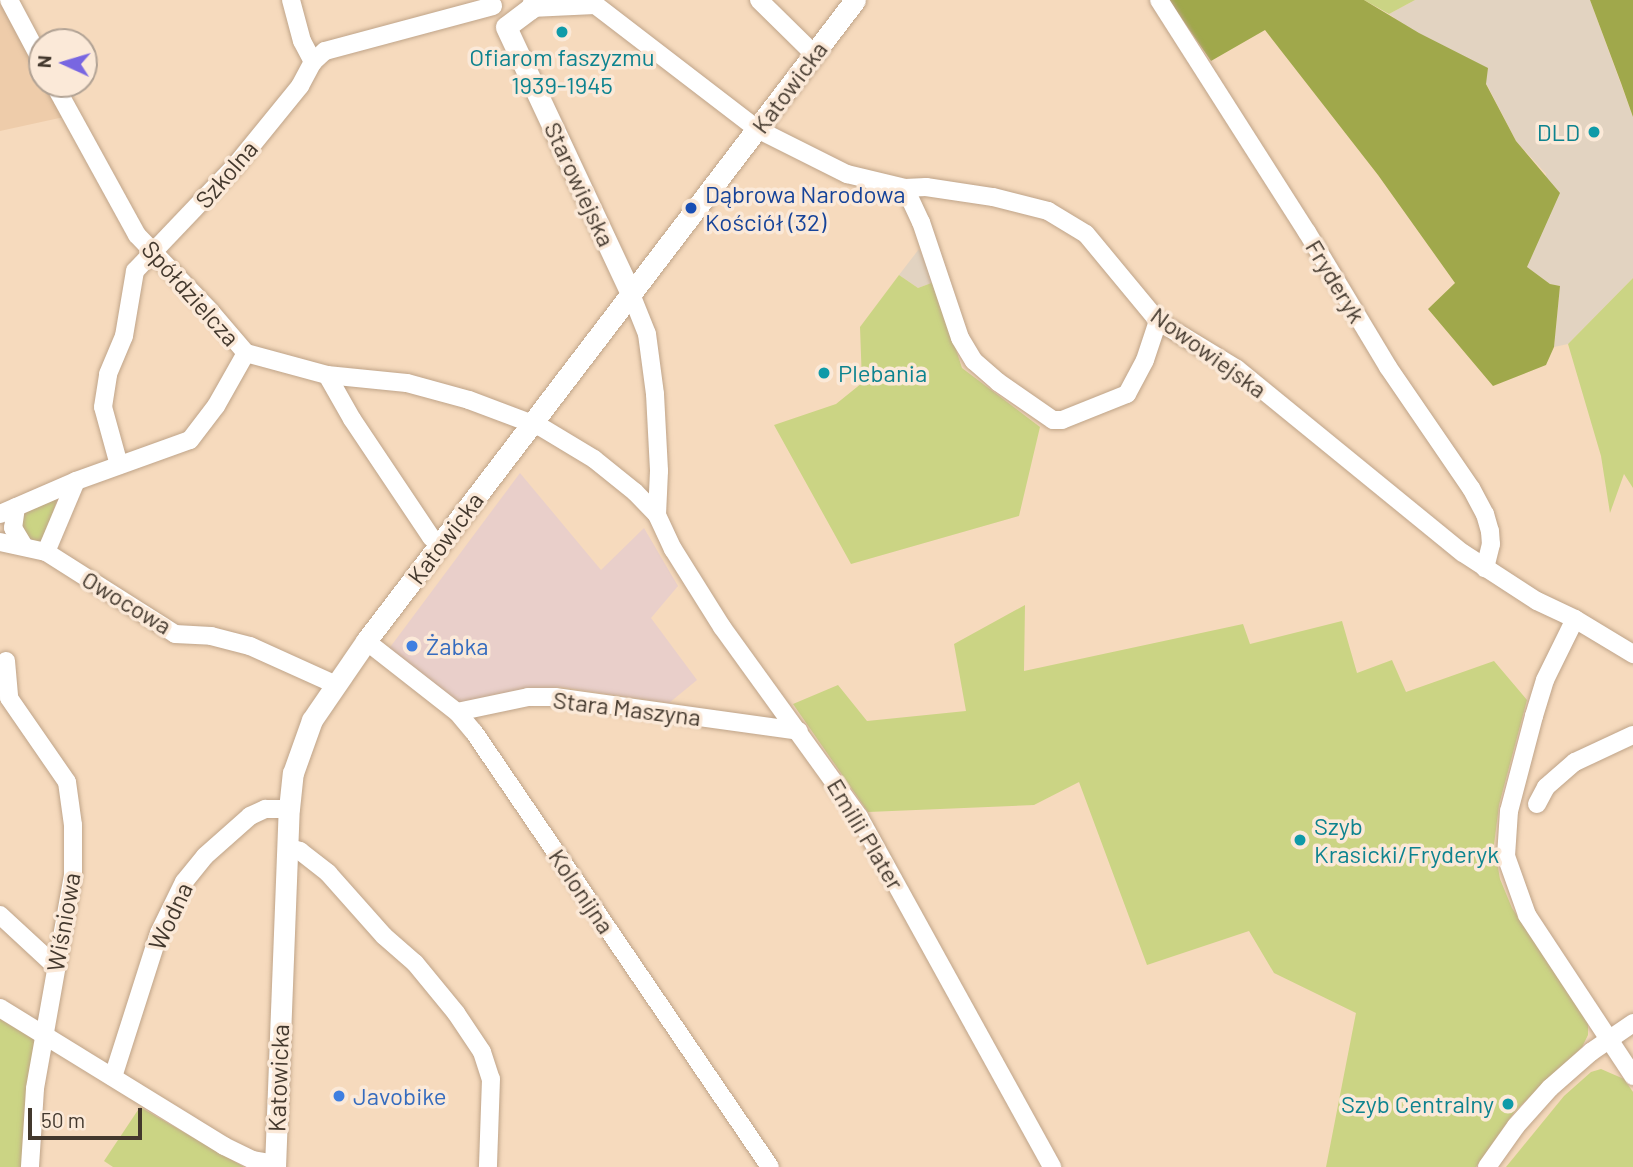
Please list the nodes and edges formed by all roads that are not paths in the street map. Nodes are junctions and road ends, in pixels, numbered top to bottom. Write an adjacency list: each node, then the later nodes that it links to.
1 (9, 0): 10 (street)
2 (291, 0): 12 (street)
3 (759, 0): 11 (street)
4 (855, 0): 11 (street, Katowicka)
5 (1159, 0): 30 (street, Fryderyk)
6 (592, 2): 8 (street); 14 (street, Nowowiejska)
7 (491, 3): 9 (street, Starowiejska); 12 (street)
8 (533, 4): 9 (street)
9 (506, 27): 17 (street, Starowiejska)
10 (28, 36)
11 (814, 54): 14 (street, Katowicka)
12 (313, 62): 16 (street, Szkolna)
13 (62, 98): 16 (street, Spółdzielcza)
14 (757, 129): 15 (street, Nowowiejska); 17 (street, Katowicka)
15 (905, 188): 18 (street, Nowowiejska); 18 (street)
16 (156, 252): 19 (street, Spółdzielcza); 22 (street, Szkolna)
17 (631, 294): 21 (street, Katowicka); 25 (street, Emilii Plater)
18 (1158, 321): 30 (street, Nowowiejska)
19 (246, 353): 20 (street, Spółdzielcza); 22 (street)
20 (327, 375): 21 (street, Spółdzielcza); 27 (street)
21 (532, 424): 25 (street, Emilii Plater); 27 (street, Katowicka)
22 (119, 465): 23 (street)
23 (76, 481): 24 (street); 29 (street)
24 (8, 511): 28 (street)
25 (657, 515): 37 (street, Emilii Plater)
26 (0, 542): 28 (street, Owocowa)
27 (439, 545): 32 (street, Katowicka)
28 (24, 546): 29 (street, Owocowa)
29 (46, 552): 35 (street, Owocowa)
30 (1485, 568): 31 (street, Nowowiejska)
31 (1575, 619): 33 (street, Nowowiejska); 47 (street)
32 (366, 641): 35 (street, Katowicka); 36 (street, Kolonijna)
33 (1633, 654)
34 (6, 661): 43 (street, Wiśniowa)
35 (334, 684): 40 (street, Katowicka)
36 (457, 712): 37 (street, Stara Maszyna); 53 (street, Kolonijna)
37 (799, 731): 54 (street, Emilii Plater)
38 (1633, 735): 39 (street)
39 (1537, 804)
40 (289, 809): 41 (street, Katowicka); 49 (street, Wodna)
41 (288, 847): 50 (street, Katowicka); 52 (street)
42 (0, 915): 43 (street)
43 (55, 966): 46 (street, Wiśniowa)
44 (0, 1008): 46 (street)
45 (1633, 1023): 47 (street)
46 (45, 1033): 49 (street); 51 (street, Wiśniowa)
47 (1608, 1039): 48 (street); 55 (street)
48 (1633, 1076)
49 (113, 1077): 50 (street)
50 (275, 1166)
51 (30, 1167)
52 (488, 1167)
53 (770, 1167)
54 (1052, 1167)
55 (1488, 1167)

